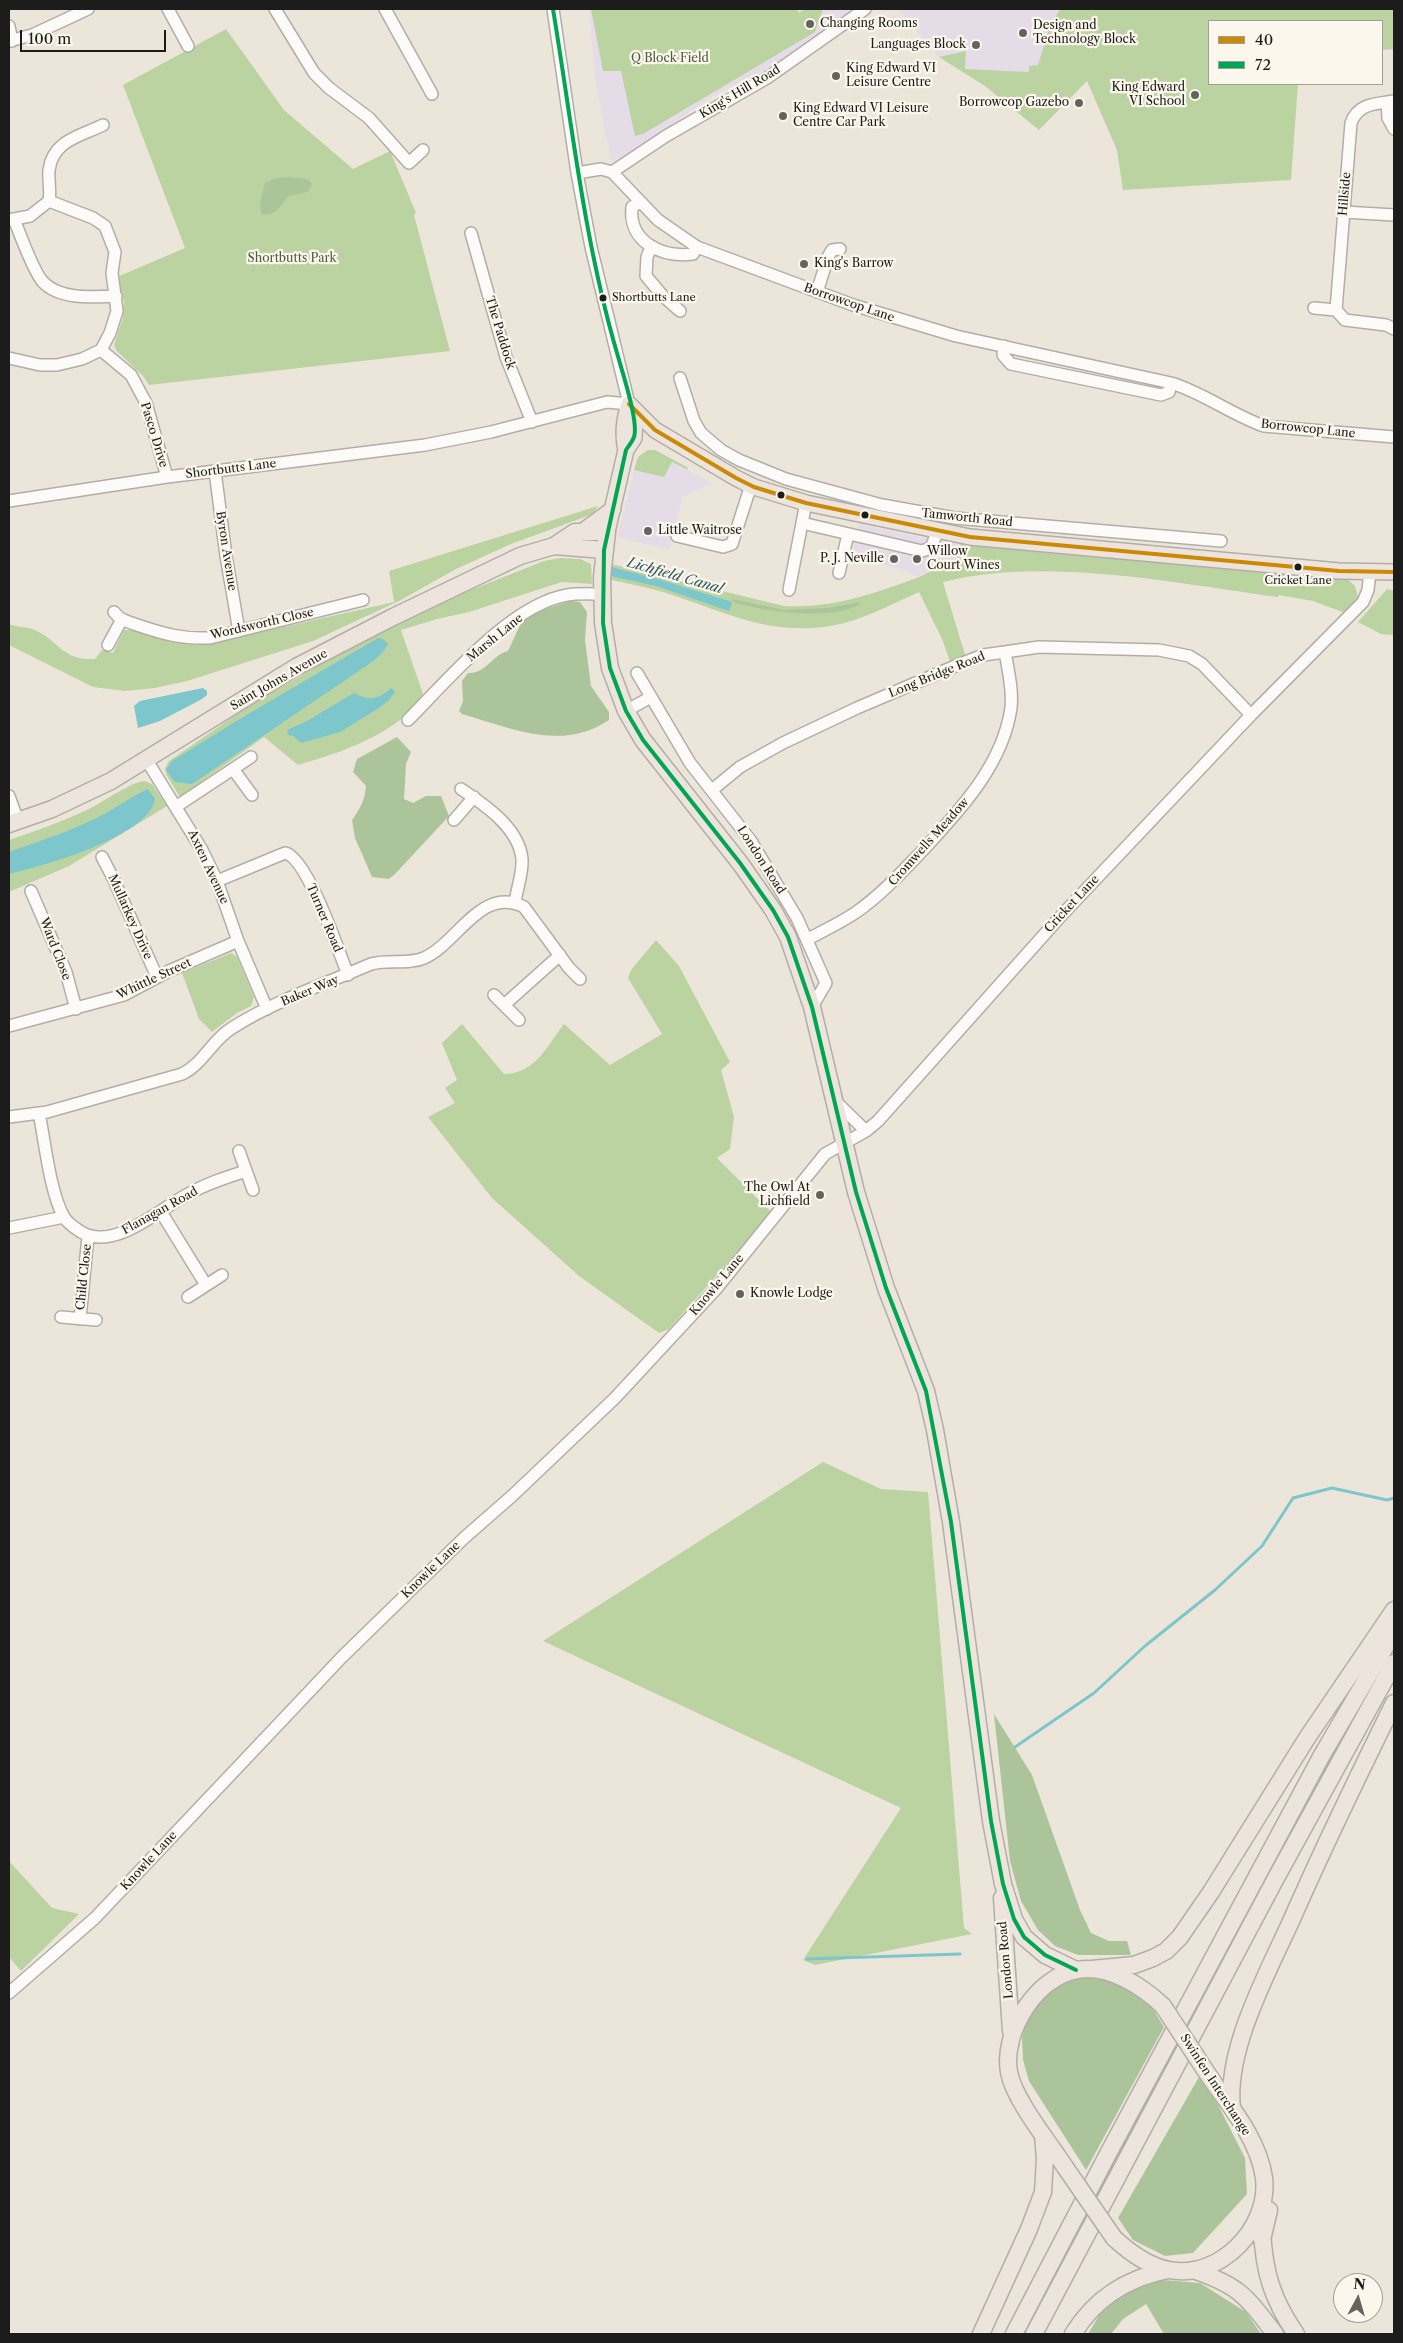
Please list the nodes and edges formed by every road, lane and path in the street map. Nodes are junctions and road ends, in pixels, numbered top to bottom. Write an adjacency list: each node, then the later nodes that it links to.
1 (88, 9): 8 (street)
2 (168, 9): 9 (street)
3 (275, 9): 14 (street)
4 (385, 9): 10 (street)
5 (553, 9): 16 (street)
6 (865, 9): 15 (street, King's Hill Road)
7 (9, 26): 8 (street)
8 (10, 41)
9 (188, 46)
10 (432, 94)
11 (1391, 102): 12 (street, Hillside); 19 (street, Hillside)
12 (1394, 129)
13 (98, 130): 17 (street)
14 (423, 150)
15 (612, 172): 16 (street); 18 (street, Borrowcop Lane)
16 (577, 173): 35 (street)
17 (49, 201): 21 (street); 27 (street)
18 (640, 202): 23 (street); 24 (street, Borrowcop Lane)
19 (1344, 212): 20 (street); 29 (street, Hillside)
20 (1394, 215)
21 (11, 220): 27 (street)
22 (475, 238): 36 (street, The Paddock)
23 (651, 247): 24 (street); 30 (street)
24 (697, 247): 26 (street, Borrowcop Lane)
25 (840, 249): 26 (street)
26 (817, 292): 37 (street, Borrowcop Lane)
27 (116, 296): 32 (street)
28 (1314, 308): 29 (street)
29 (1336, 310): 31 (street)
30 (680, 311)
31 (1394, 329)
32 (101, 350): 33 (street); 43 (street, Pasco Drive)
33 (9, 358)
34 (680, 378): 41 (street, Tamworth Road)
35 (629, 404): 36 (street, Shortbutts Lane); 38 (main road, Tamworth Road); 39 (main road, London Road); 40 (main road, Tamworth Road)
36 (532, 422): 42 (street, Shortbutts Lane)
37 (1394, 437)
38 (671, 440): 39 (main road); 40 (main road, Tamworth Road)
39 (626, 450): 47 (main road, London Road)
40 (702, 458): 44 (main road, Tamworth Road)
41 (761, 470): 44 (street); 54 (street, Tamworth Road)
42 (215, 471): 43 (street, Shortbutts Lane); 67 (street, Byron Avenue)
43 (167, 477): 45 (street, Shortbutts Lane)
44 (752, 486): 46 (main road, Tamworth Road); 53 (street)
45 (9, 501)
46 (806, 503): 48 (street); 51 (main road, Tamworth Road)
47 (613, 509): 49 (main road); 50 (main road, London Road)
48 (802, 523): 52 (street, Tamworth Road); 62 (street)
49 (582, 531): 50 (highway, Saint Johns Avenue); 56 (highway, Saint Johns Avenue)
50 (607, 532): 57 (highway, London Road)
51 (937, 532): 52 (street, Tamworth Road); 58 (main road, Tamworth Road)
52 (848, 534): 61 (street)
53 (677, 536)
54 (1178, 537): 55 (street, Tamworth Road); 58 (street)
55 (1221, 541)
56 (554, 546): 57 (highway, Saint Johns Avenue); 76 (highway, Saint Johns Avenue)
57 (604, 550): 64 (highway, London Road)
58 (1177, 556): 59 (main road, Tamworth Road)
59 (1370, 572): 60 (main road, Tamworth Road); 73 (street, Cricket Lane)
60 (1394, 572)
61 (839, 573)
62 (789, 590)
63 (343, 592): 66 (street)
64 (602, 594): 72 (highway, London Road); 74 (street, Marsh Lane)
65 (363, 600): 66 (street, Wordsworth Close)
66 (346, 604): 67 (street, Wordsworth Close)
67 (239, 631): 68 (street, Wordsworth Close)
68 (108, 645)
69 (1005, 652): 73 (street, Long Bridge Road); 79 (street, Long Bridge Road); 90 (street, Cromwells Meadow)
70 (637, 673): 71 (street, London Road)
71 (649, 698): 72 (street); 79 (street, London Road)
72 (626, 711): 98 (highway, London Road)
73 (1251, 715): 106 (street, Cricket Lane)
74 (408, 720)
75 (251, 756): 77 (street)
76 (146, 759): 83 (street, Axten Avenue); 85 (highway, Saint Johns Avenue)
77 (233, 769): 80 (street); 83 (street)
78 (462, 789): 82 (street)
79 (712, 790): 90 (street, London Road)
80 (252, 795)
81 (9, 796): 85 (street)
82 (474, 797): 84 (street); 89 (street)
83 (177, 806): 87 (street, Axten Avenue)
84 (454, 820)
85 (13, 823)
86 (102, 857): 94 (street, Mullarkey Drive)
87 (217, 881): 91 (street, Axten Avenue); 93 (street, Turner Road)
88 (31, 890): 99 (street, Ward Close)
89 (515, 902): 92 (street); 93 (street, Baker Way)
90 (808, 939): 98 (street, London Road)
91 (238, 940): 94 (street, Whittle Street); 100 (street, Axten Avenue)
92 (560, 955): 95 (street); 97 (street)
93 (348, 974): 100 (street, Baker Way)
94 (157, 977): 99 (street, Whittle Street)
95 (580, 979)
96 (494, 995): 97 (street)
97 (504, 1005): 101 (street)
98 (812, 1007): 103 (highway, London Road)
99 (76, 1009): 102 (street, Whittle Street)
100 (268, 1009): 104 (street, Baker Way)
101 (519, 1020)
102 (9, 1026)
103 (835, 1101): 106 (street); 107 (highway, London Road)
104 (39, 1113): 105 (street, Baker Way); 112 (street)
105 (9, 1117)
106 (866, 1131): 107 (street, Cricket Lane)
107 (844, 1142): 125 (highway, London Road); 127 (street, Knowle Lane)
108 (239, 1151): 109 (street)
109 (246, 1171): 110 (street); 111 (street, Flanagan Road)
110 (253, 1190)
111 (161, 1212): 114 (street, Flanagan Road); 116 (street)
112 (64, 1217): 113 (street); 114 (street)
113 (9, 1228)
114 (88, 1236): 119 (street, Child Close)
115 (222, 1275): 116 (street)
116 (206, 1285): 117 (street)
117 (188, 1297)
118 (61, 1317): 119 (street, Child Close)
119 (80, 1318): 120 (street, Child Close)
120 (96, 1320)
121 (1394, 1610): 126 (highway)
122 (1394, 1632): 137 (highway)
123 (1394, 1663): 138 (highway)
124 (1394, 1703): 129 (highway)
125 (1003, 1884): 126 (highway, London Road); 128 (highway, London Road)
126 (1084, 1970): 128 (highway, Swinfen Interchange); 130 (highway, Swinfen Interchange, bridge)
127 (9, 1992)
128 (1011, 2036): 131 (highway, Swinfen Interchange)
129 (1235, 2060): 130 (highway); 133 (highway)
130 (1232, 2108): 132 (highway, Swinfen Interchange)
131 (1043, 2132): 134 (highway, Swinfen Interchange, bridge); 136 (highway)
132 (1261, 2212): 133 (highway); 135 (highway, Swinfen Interchange)
133 (1262, 2240): 141 (highway)
134 (1168, 2270): 135 (highway, Swinfen Interchange); 139 (highway)
135 (1193, 2270): 140 (highway)
136 (981, 2334)
137 (1014, 2334)
138 (1034, 2334)
139 (1073, 2334)
140 (1275, 2334)
141 (1296, 2334)

